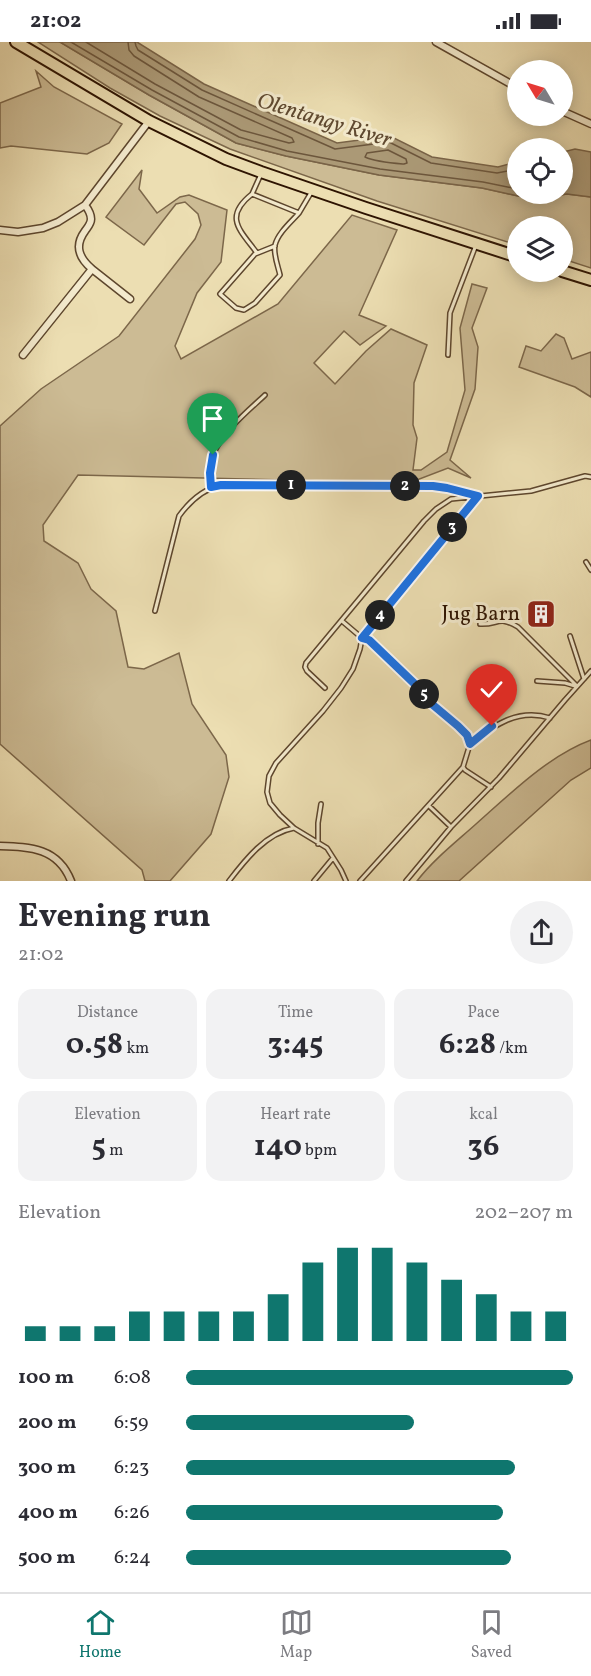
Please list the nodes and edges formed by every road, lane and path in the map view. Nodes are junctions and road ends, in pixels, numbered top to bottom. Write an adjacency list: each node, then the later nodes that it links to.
1 (16, 42): 5 (highway)
2 (436, 42): 3 (street)
3 (507, 82)
4 (573, 116): 6 (street)
5 (149, 121): 7 (highway); 10 (street)
6 (591, 124)
7 (261, 172): 8 (highway); 9 (lane)
8 (313, 190): 11 (lane); 13 (highway)
9 (252, 194): 11 (lane); 15 (lane)
10 (85, 206): 12 (street); 17 (street)
11 (299, 213): 14 (lane)
12 (0, 230)
13 (476, 243): 16 (highway); 22 (lane)
14 (275, 246): 15 (lane); 15 (lane)
15 (257, 253)
16 (507, 253)
17 (92, 269): 20 (street); 21 (street)
18 (573, 274): 19 (highway)
19 (591, 280)
20 (130, 299)
21 (23, 355)
22 (448, 355)
23 (265, 395): 25 (lane)
24 (591, 477): 26 (lane)
25 (211, 487): 26 (lane); 29 (lane)
26 (478, 496): 30 (lane); 33 (lane)
27 (586, 562): 28 (lane)
28 (591, 570)
29 (155, 611)
30 (342, 621): 33 (lane); 38 (lane)
31 (480, 624): 37 (lane)
32 (570, 636): 35 (lane)
33 (362, 638): 40 (lane); 46 (lane)
34 (591, 671): 35 (lane)
35 (584, 679): 37 (lane)
36 (537, 681): 37 (lane)
37 (577, 686): 39 (lane)
38 (325, 688)
39 (550, 718): 40 (lane); 42 (lane)
40 (470, 744): 41 (lane)
41 (463, 767): 42 (lane); 44 (lane)
42 (491, 787): 45 (lane)
43 (321, 804): 47 (lane)
44 (429, 806): 45 (lane); 54 (lane)
45 (451, 827): 55 (lane)
46 (294, 828): 47 (lane); 51 (lane)
47 (318, 844): 49 (lane)
48 (0, 846): 50 (street)
49 (333, 858): 52 (lane); 53 (lane)
50 (70, 881)
51 (229, 881)
52 (314, 881)
53 (346, 881)
54 (360, 881)
55 (406, 881)

